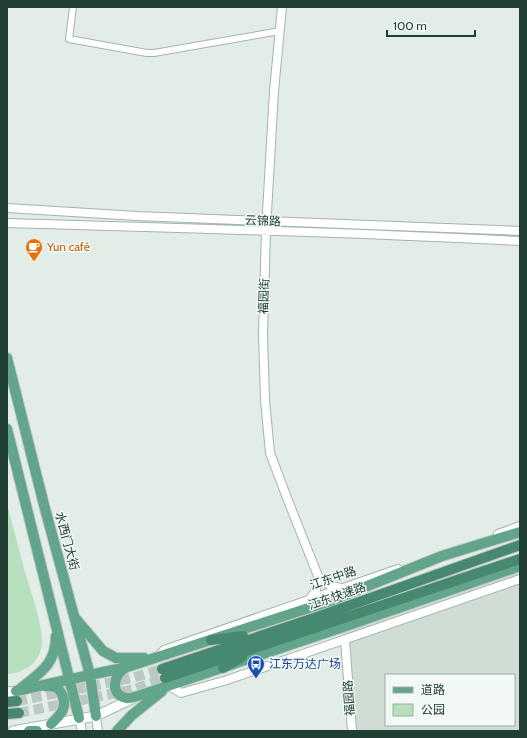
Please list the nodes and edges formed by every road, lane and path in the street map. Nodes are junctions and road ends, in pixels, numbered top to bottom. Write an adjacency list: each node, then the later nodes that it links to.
1 (73, 7): 3 (street)
2 (282, 7): 3 (street, 福园街)
3 (280, 31): 5 (street, 福园街)
4 (7, 208): 5 (street, 云锦路)
5 (267, 221): 7 (street, 福园街); 8 (street, 云锦路)
6 (7, 223): 7 (street, 云锦路)
7 (266, 230): 9 (street, 云锦路); 17 (street, 福园街)
8 (520, 231)
9 (520, 241)
10 (7, 358): 21 (main road, 水西门大街)
11 (7, 429): 22 (main road)
12 (520, 526): 19 (street, 江东中路)
13 (520, 532): 24 (main road, 江东中路)
14 (520, 545): 23 (highway, 江东快速路)
15 (520, 559): 26 (highway, 江东快速路)
16 (520, 566): 29 (main road)
17 (318, 576): 19 (street); 20 (street)
18 (520, 580): 25 (street)
19 (342, 588): 20 (street, 江东中路)
20 (310, 599): 27 (street, 江东中路)
21 (74, 616): 27 (main road); 30 (main road, 水西门大街)
22 (56, 628): 32 (main road); 35 (main road)
23 (265, 634): 24 (highway); 31 (highway, 江东快速路)
24 (211, 640): 27 (main road, 江东中路)
25 (345, 640): 31 (street); 47 (street, 福园路)
26 (268, 644): 29 (highway); 31 (highway, 江东快速路)
27 (158, 657): 28 (main road, 江东中路)
28 (127, 667): 30 (main road, 江东中路); 34 (main road)
29 (223, 668): 31 (main road)
30 (90, 675): 32 (main road, 江东中路); 38 (main road, 水西门大街)
31 (166, 678): 34 (main road); 46 (main road)
32 (70, 680): 33 (main road, 江东中路); 39 (main road)
33 (42, 686): 35 (main road, 江东中路); 40 (main road)
34 (138, 696): 38 (main road)
35 (12, 697)
36 (19, 713): 37 (highway)
37 (7, 714)
38 (96, 716): 39 (main road); 45 (street, 水西门大街)
39 (79, 718): 40 (main road); 44 (street)
40 (51, 724): 41 (main road)
41 (12, 731)
42 (30, 731): 43 (main road)
43 (37, 731)
44 (82, 731)
45 (98, 731)
46 (117, 731)
47 (352, 731)

